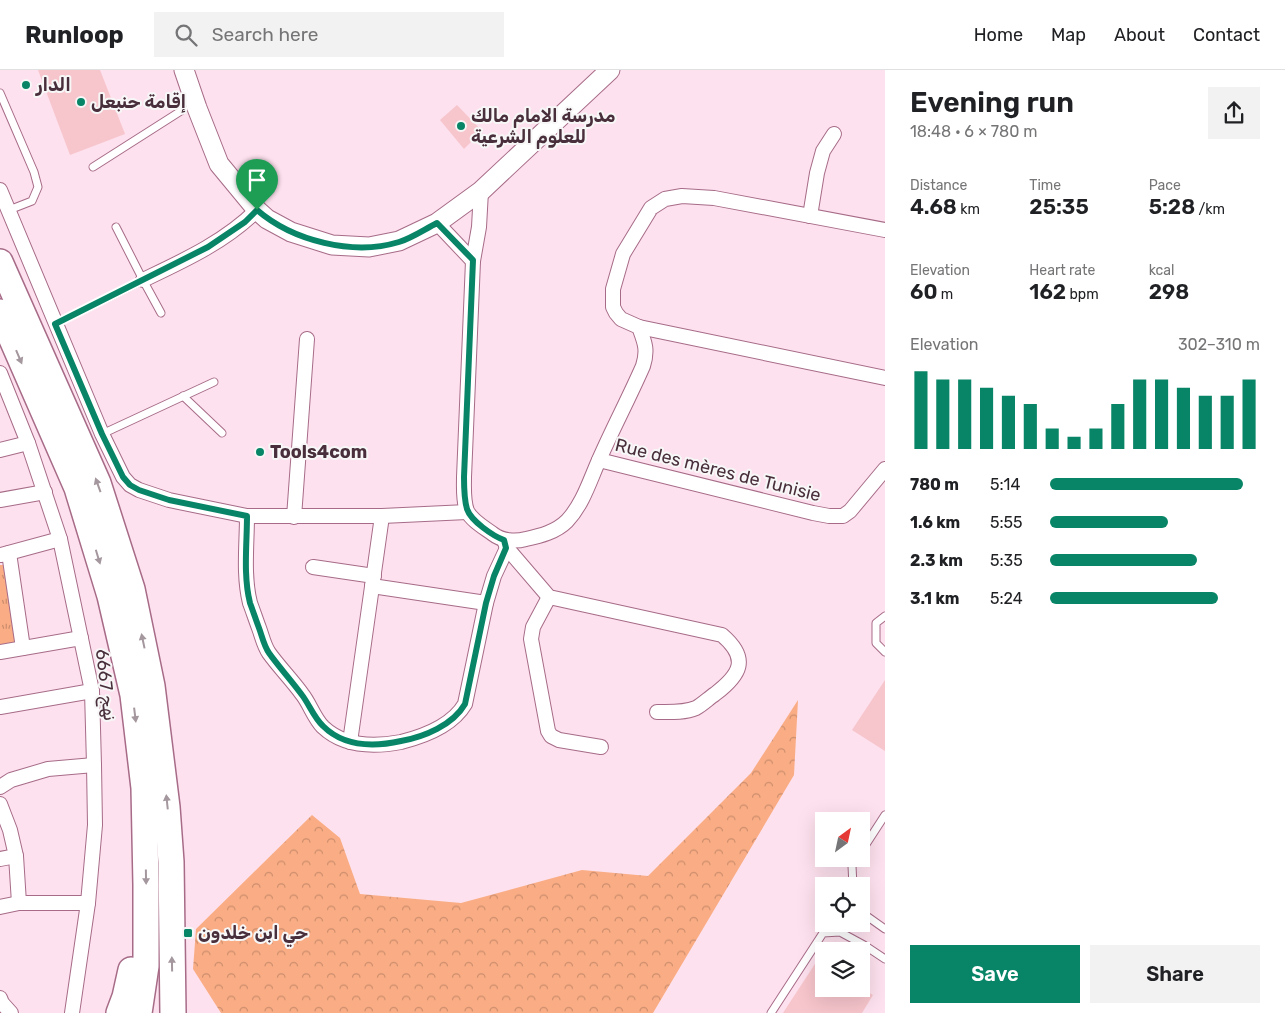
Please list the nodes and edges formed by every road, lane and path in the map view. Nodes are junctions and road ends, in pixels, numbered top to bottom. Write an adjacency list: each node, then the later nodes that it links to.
1 (184, 70): 10 (street)
2 (610, 70): 8 (street)
3 (0, 93): 9 (lane)
4 (184, 109): 6 (lane)
5 (834, 134): 11 (street)
6 (93, 167)
7 (0, 190): 9 (street)
8 (481, 191): 12 (street); 15 (street)
9 (9, 210): 20 (street)
10 (257, 210): 12 (street); 17 (street)
11 (810, 216): 14 (street); 21 (street)
12 (437, 223): 15 (street)
13 (116, 227): 17 (lane)
14 (885, 230)
15 (473, 260): 35 (street)
16 (0, 262): 75 (highway, one-way to 16)
17 (143, 280): 19 (lane); 20 (lane)
18 (0, 312): 64 (highway, one-way to 64)
19 (161, 314)
20 (55, 324): 28 (street)
21 (639, 327): 24 (street); 31 (street)
22 (307, 339): 37 (street)
23 (0, 372): 29 (street, نهج 6667)
24 (885, 378)
25 (214, 382): 26 (lane)
26 (183, 396): 27 (lane); 28 (lane)
27 (222, 433)
28 (102, 434): 36 (street)
29 (28, 443): 30 (street); 33 (street, نهج 6667)
30 (0, 450)
31 (599, 460): 32 (street, Rue des mères de Tunisie); 40 (street)
32 (885, 469)
33 (45, 492): 34 (street); 39 (street, نهج 6667)
34 (0, 500)
35 (468, 512): 38 (street); 40 (street)
36 (247, 516): 37 (street); 54 (street)
37 (294, 516): 38 (street)
38 (382, 516): 43 (street)
39 (60, 539): 41 (street); 47 (street, نهج 6667)
40 (505, 544): 44 (street); 45 (street)
41 (4, 554): 48 (street)
42 (313, 567): 43 (street)
43 (373, 581): 45 (street); 54 (street)
44 (549, 597): 53 (street); 55 (street)
45 (486, 603): 54 (street)
46 (885, 616): 50 (lane)
47 (81, 638): 48 (street); 51 (street, نهج 6667)
48 (23, 648): 49 (street)
49 (0, 652)
50 (885, 652)
51 (92, 691): 52 (street); 56 (street, نهج 6667)
52 (0, 706)
53 (657, 712)
54 (350, 742)
55 (601, 747)
56 (94, 765): 57 (street); 65 (street, نهج 6667)
57 (0, 786)
58 (0, 804): 61 (street)
59 (885, 815): 60 (lane)
60 (870, 838)
61 (16, 856): 62 (street); 63 (street)
62 (0, 859)
63 (19, 902): 65 (street); 66 (street)
64 (146, 902): 73 (highway); 74 (highway)
65 (88, 903): 72 (street, نهج 6667)
66 (0, 907)
67 (870, 918): 68 (lane)
68 (885, 929)
69 (885, 959): 76 (lane)
70 (0, 998): 71 (street)
71 (11, 1013)
72 (72, 1013)
73 (120, 1013)
74 (139, 1013)
75 (173, 1013)
76 (771, 1013)

